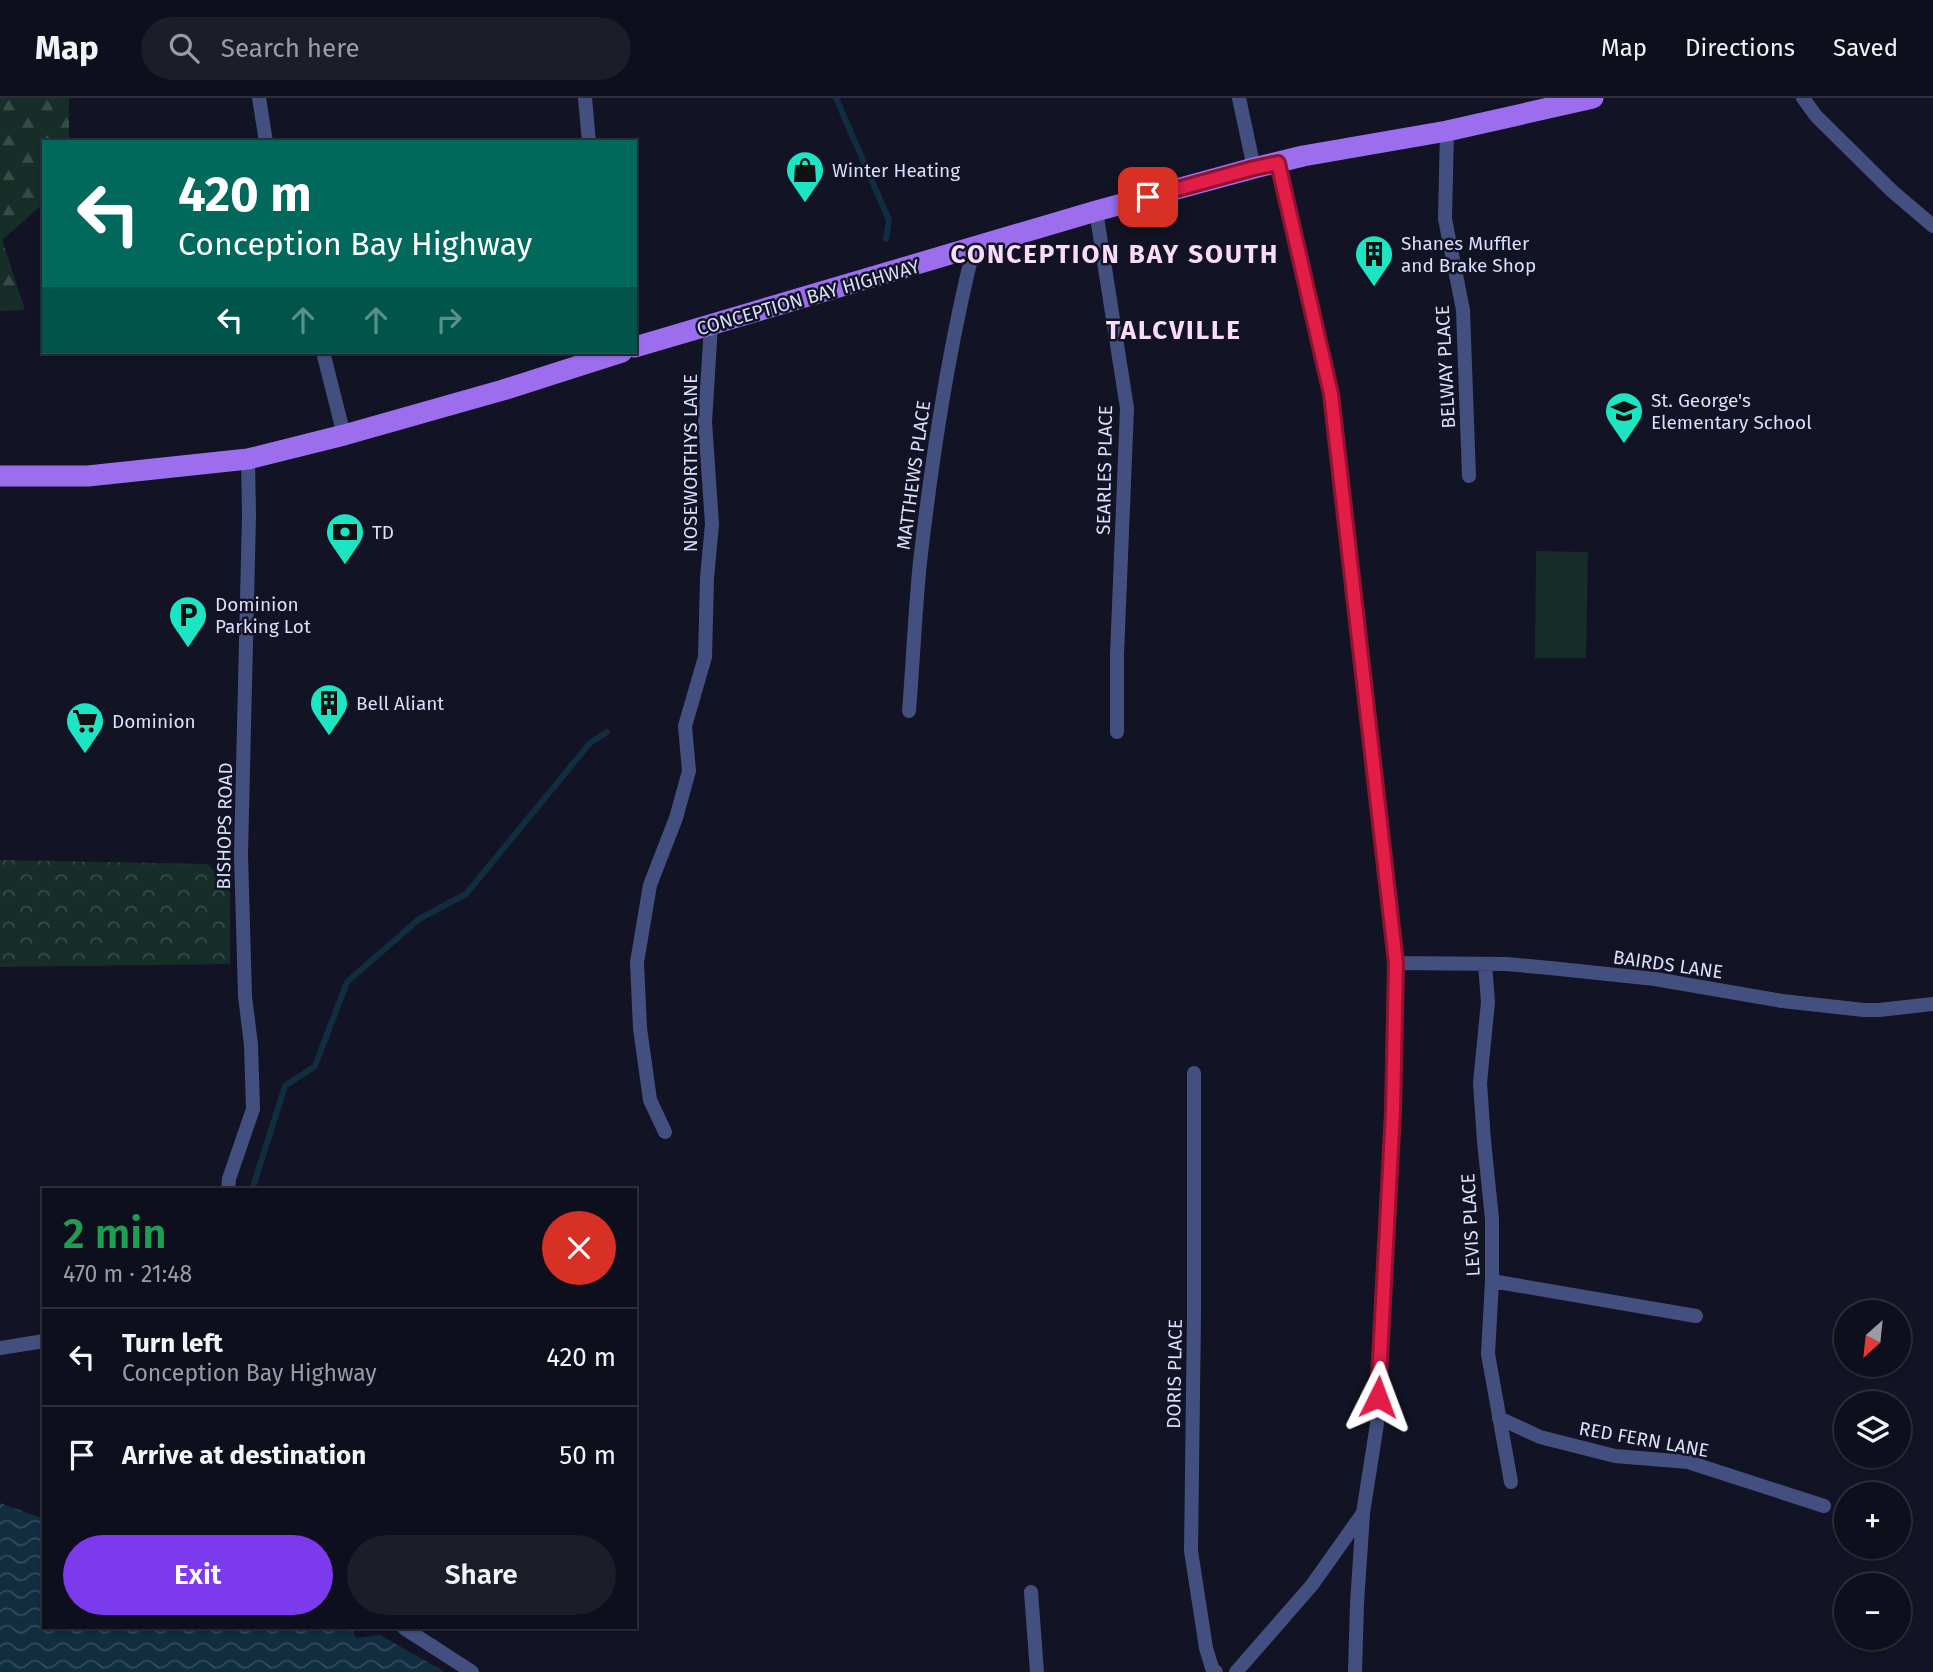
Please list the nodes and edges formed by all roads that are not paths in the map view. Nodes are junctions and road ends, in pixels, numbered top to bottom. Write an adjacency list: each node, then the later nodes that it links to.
1 (259, 98): 7 (street)
2 (585, 98): 8 (street)
3 (1239, 98): 10 (street)
4 (1593, 98): 6 (main road, CONCEPTION BAY HIGHWAY)
5 (1803, 98): 12 (street)
6 (1447, 131): 9 (main road, CONCEPTION BAY HIGHWAY); 21 (street, BELWAY PLACE)
7 (266, 140)
8 (589, 140)
9 (1278, 163): 10 (main road, CONCEPTION BAY HIGHWAY); 24 (street)
10 (1254, 168): 11 (main road, CONCEPTION BAY HIGHWAY)
11 (1096, 211): 13 (main road, CONCEPTION BAY HIGHWAY); 23 (street, SEARLES PLACE)
12 (1933, 226)
13 (974, 247): 14 (main road, CONCEPTION BAY HIGHWAY); 22 (street, MATTHEWS PLACE)
14 (712, 325): 15 (main road, CONCEPTION BAY HIGHWAY); 28 (street, NOSEWORTHYS LANE)
15 (637, 346)
16 (324, 354): 18 (street)
17 (611, 354): 18 (main road, CONCEPTION BAY HIGHWAY)
18 (344, 435): 19 (main road, CONCEPTION BAY HIGHWAY)
19 (248, 458): 20 (main road, CONCEPTION BAY HIGHWAY); 29 (street, BISHOPS ROAD)
20 (0, 476)
21 (1469, 477)
22 (909, 711)
23 (1117, 732)
24 (1396, 963): 25 (street, BAIRDS LANE); 37 (street)
25 (1485, 964): 26 (street, BAIRDS LANE); 30 (street, LEVIS PLACE)
26 (1933, 1004)
27 (1194, 1073): 42 (street, DORIS PLACE)
28 (665, 1132)
29 (228, 1188)
30 (1492, 1281): 31 (street); 34 (street, LEVIS PLACE)
31 (1696, 1316)
32 (42, 1341): 33 (street)
33 (0, 1348)
34 (1499, 1418): 35 (street, LEVIS PLACE); 36 (street, RED FERN LANE)
35 (1511, 1482)
36 (1824, 1506)
37 (1363, 1513): 43 (street); 44 (street)
38 (1031, 1592): 41 (street)
39 (406, 1629): 40 (street)
40 (472, 1672)
41 (1037, 1672)
42 (1216, 1672)
43 (1236, 1672)
44 (1355, 1672)

